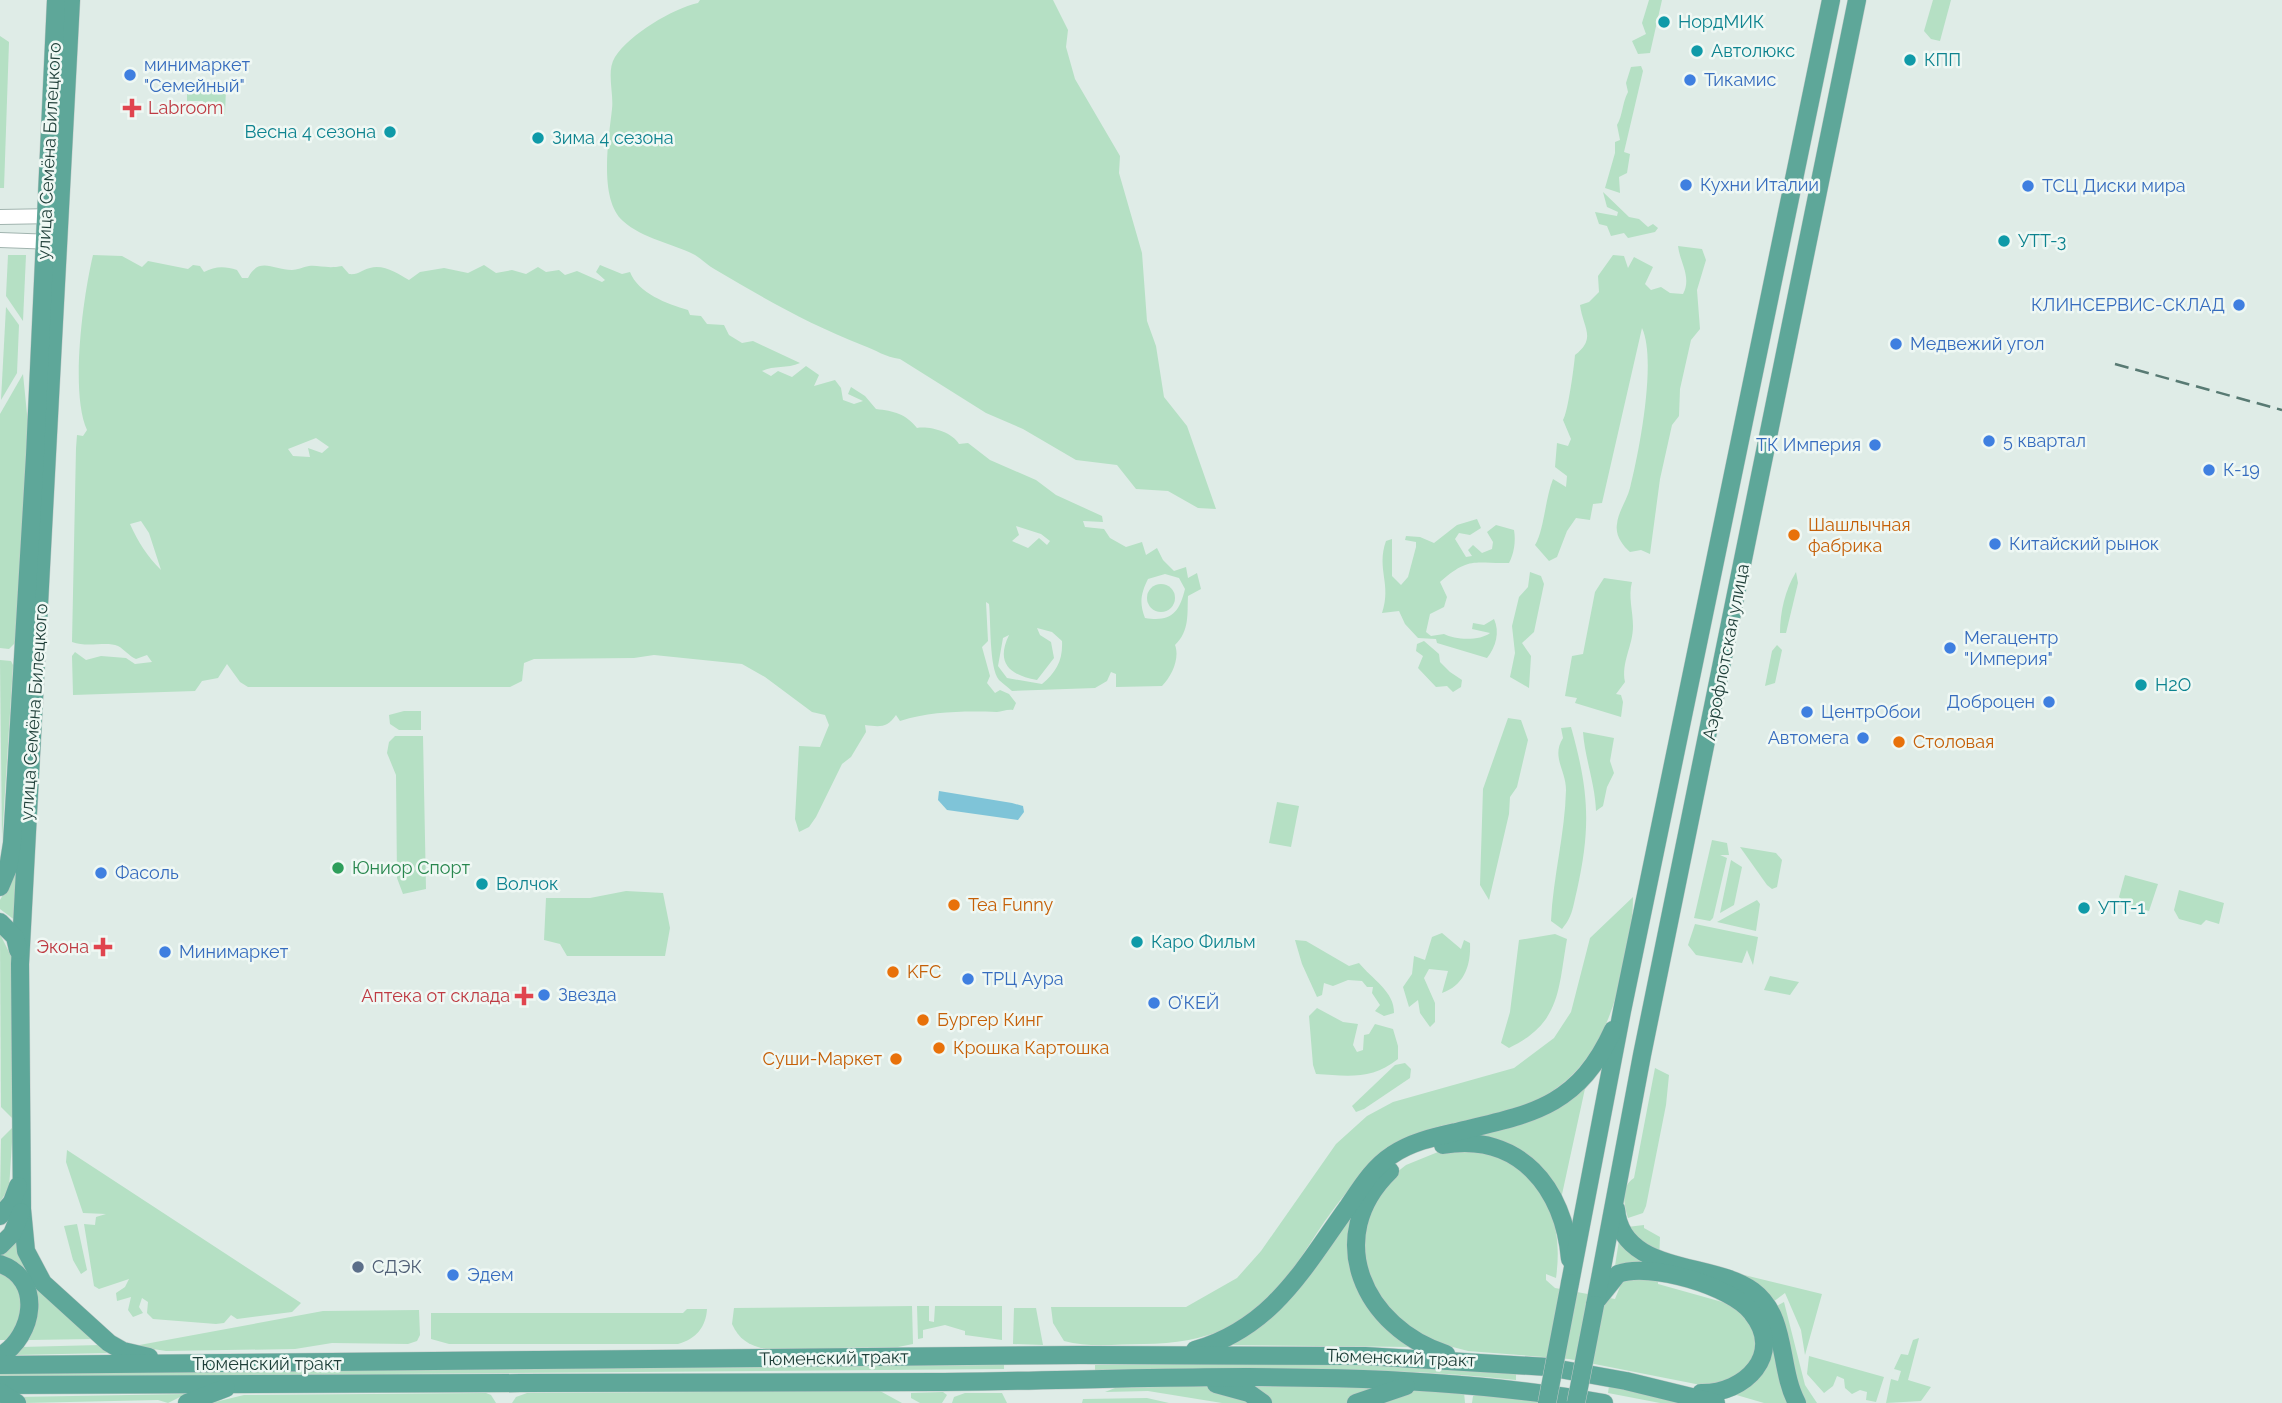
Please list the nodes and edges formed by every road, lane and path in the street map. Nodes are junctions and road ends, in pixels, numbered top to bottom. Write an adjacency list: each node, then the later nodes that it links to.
1 (56, 0): 6 (main road, улица Семёна Билецкого)
2 (71, 0): 6 (main road, улица Семёна Билецкого)
3 (1831, 0): 9 (main road, Аэрофлотская улица)
4 (1857, 0): 10 (main road, Аэрофлотская улица)
5 (0, 216): 6 (street)
6 (53, 216): 8 (main road, улица Семёна Билецкого)
7 (0, 240): 8 (street)
8 (51, 242): 11 (main road, улица Семёна Билецкого); 13 (main road, улица Семёна Билецкого)
9 (1679, 745): 10 (main road); 14 (main road, Аэрофлотская улица)
10 (1706, 751): 16 (main road, Аэрофлотская улица)
11 (0, 887)
12 (0, 922): 13 (main road)
13 (20, 964): 15 (main road, улица Семёна Билецкого)
14 (1622, 1011): 21 (main road, Аэрофлотская улица); 23 (main road)
15 (21, 1173): 17 (main road, улица Семёна Билецкого); 18 (main road)
16 (1617, 1185): 22 (main road, Аэрофлотская улица); 42 (main road)
17 (22, 1209): 19 (main road); 26 (main road, улица Семёна Билецкого)
18 (0, 1216)
19 (0, 1246)
20 (0, 1264): 24 (main road)
21 (1570, 1283): 25 (main road); 39 (main road, bridge)
22 (1599, 1294): 32 (main road); 34 (main road, Аэрофлотская улица, bridge)
23 (1162, 1355): 25 (main road, Тюменский тракт); 26 (main road, Тюменский тракт)
24 (0, 1356)
25 (1466, 1360): 32 (main road, Тюменский тракт)
26 (198, 1364): 27 (main road, Тюменский тракт)
27 (0, 1365)
28 (1192, 1379): 29 (main road, Тюменский тракт); 30 (main road, Тюменский тракт); 37 (main road)
29 (275, 1382): 31 (main road, Тюменский тракт); 36 (main road)
30 (1455, 1384): 34 (main road, Тюменский тракт); 38 (main road)
31 (0, 1385)
32 (1666, 1391): 41 (main road)
33 (0, 1392): 35 (main road)
34 (1582, 1402): 40 (main road, Тюменский тракт)
35 (17, 1403)
36 (187, 1403)
37 (1263, 1403)
38 (1356, 1403)
39 (1547, 1403)
40 (1604, 1403)
41 (1716, 1403)
42 (1797, 1403)

